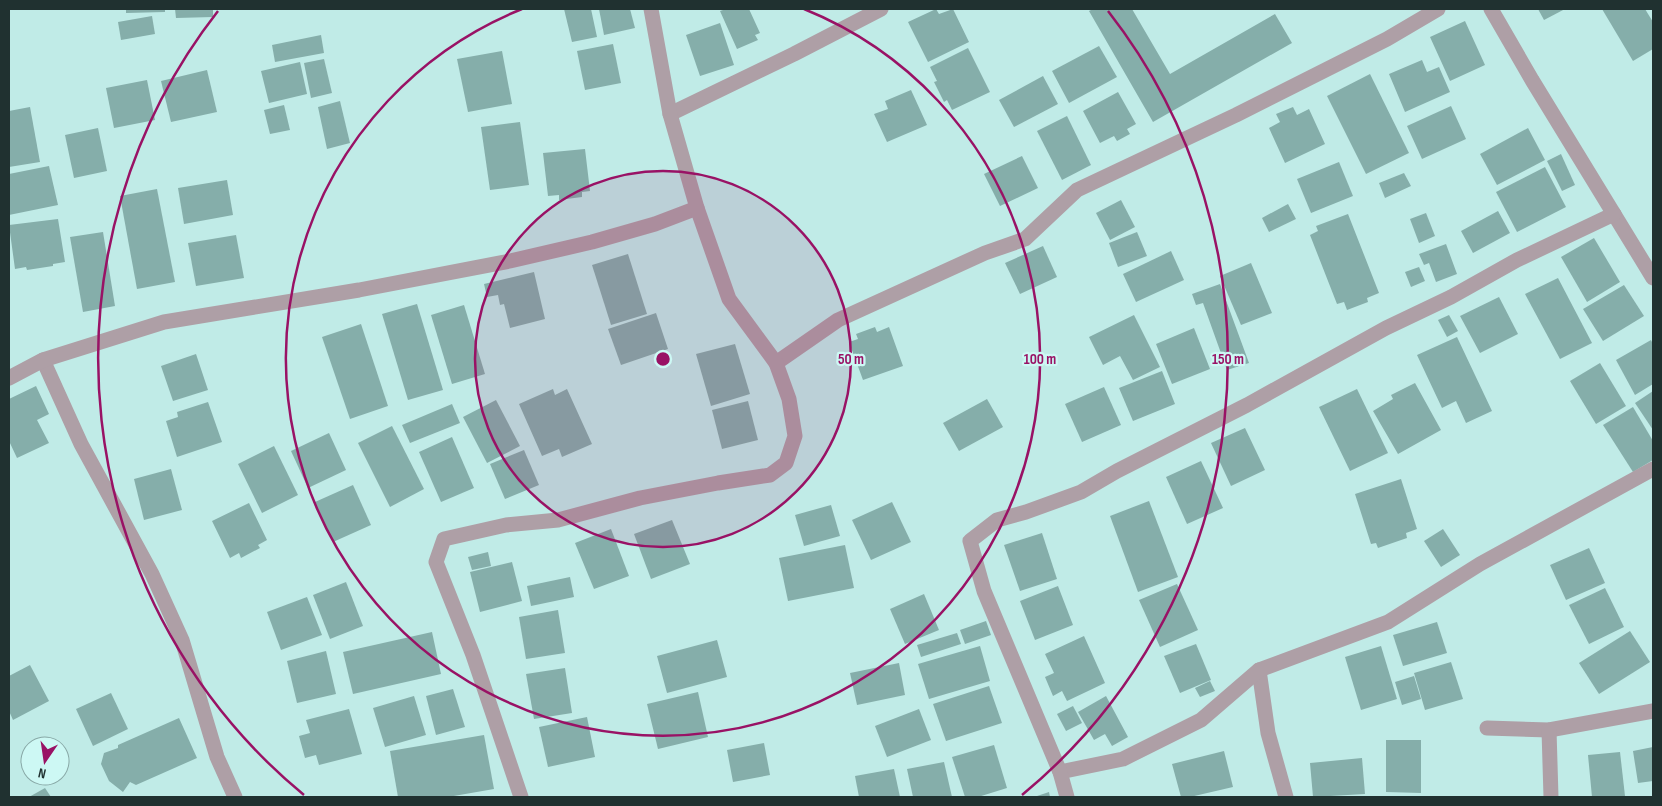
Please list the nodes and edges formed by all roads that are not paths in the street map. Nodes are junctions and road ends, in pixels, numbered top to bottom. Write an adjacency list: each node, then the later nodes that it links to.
1 (651, 9): 5 (street)
2 (881, 9): 5 (street)
3 (1438, 9): 10 (street)
4 (1491, 9): 7 (street)
5 (670, 114): 6 (street)
6 (697, 208): 9 (street); 10 (street)
7 (1614, 214): 8 (street); 17 (street)
8 (1653, 278)
9 (43, 360): 11 (street); 18 (street)
10 (776, 363): 19 (street)
11 (9, 378)
12 (1653, 469): 13 (street)
13 (1260, 670): 17 (street); 21 (street)
14 (1653, 710): 16 (street)
15 (1487, 728): 16 (street)
16 (1548, 730): 22 (street)
17 (1060, 772): 20 (street)
18 (235, 797)
19 (521, 797)
20 (1068, 797)
21 (1286, 797)
22 (1551, 797)

